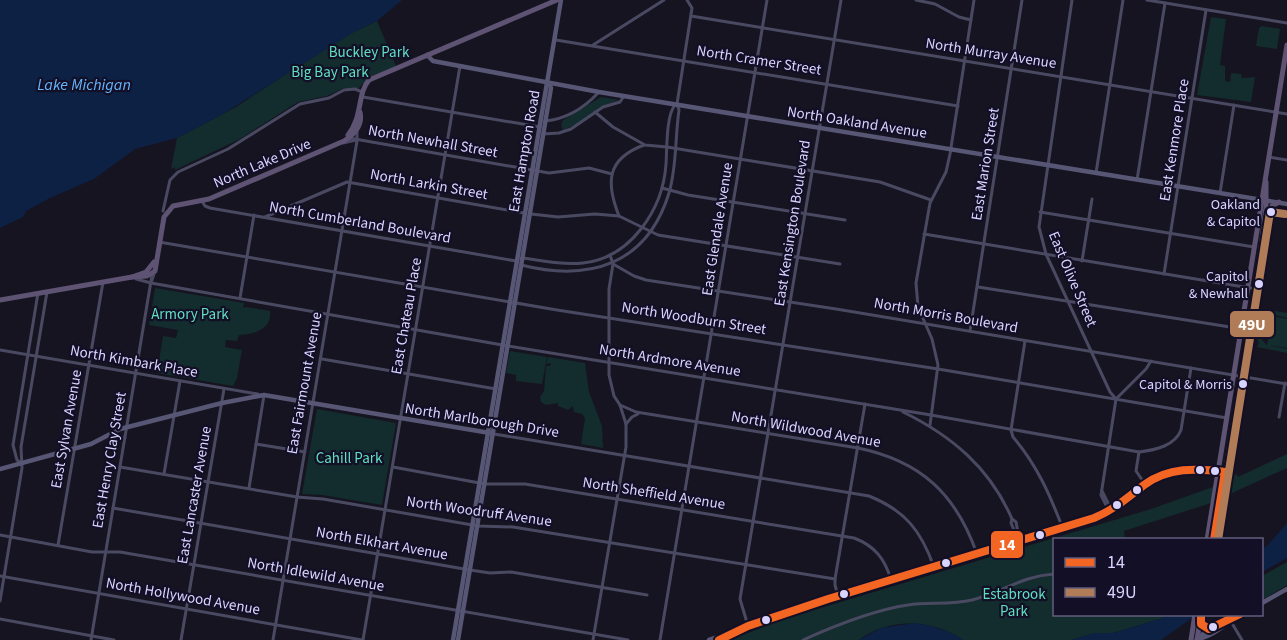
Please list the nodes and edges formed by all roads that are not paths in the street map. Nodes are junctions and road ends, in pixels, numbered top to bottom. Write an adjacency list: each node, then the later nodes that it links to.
1 (559, 0): 20 (main road); 23 (main road)
2 (664, 0): 21 (street)
3 (687, 0): 15 (street)
4 (767, 0): 18 (street, East Glendale Avenue)
5 (841, 0): 19 (street, East Kensington Boulevard)
6 (916, 0): 16 (street)
7 (974, 0): 16 (street)
8 (1023, 0): 28 (street, East Marion Street)
9 (1072, 0): 30 (street, East Olive Street)
10 (1123, 0): 33 (street)
11 (1147, 0): 13 (street)
12 (1173, 2): 13 (street); 14 (street)
13 (1165, 3): 34 (street)
14 (1206, 10): 17 (street); 38 (street, East Kenmore Place)
15 (691, 16): 18 (street, North Murray Avenue); 24 (street)
16 (971, 20): 25 (street)
17 (1287, 23)
18 (763, 28): 19 (street, North Murray Avenue); 29 (street, East Glendale Avenue)
19 (835, 39): 25 (street, North Murray Avenue); 32 (street, East Kensington Boulevard)
20 (555, 40): 21 (street, North Cramer Street); 31 (main road)
21 (593, 45): 24 (street, North Cramer Street)
22 (1287, 45): 27 (main road)
23 (427, 55): 26 (main road, North Oakland Avenue); 36 (main road)
24 (683, 60): 29 (street, North Cramer Street); 39 (street)
25 (965, 61): 28 (street, North Murray Avenue); 41 (street)
26 (460, 66): 31 (main road, North Oakland Avenue); 42 (street, East Chateau Place)
27 (1285, 68): 44 (main road)
28 (1012, 69): 30 (street, North Murray Avenue); 60 (street, East Marion Street)
29 (756, 72): 32 (street, North Cramer Street); 46 (street, East Glendale Avenue)
30 (1061, 77): 33 (street, North Murray Avenue); 63 (street, East Olive Street)
31 (549, 83): 35 (main road, North Oakland Avenue); 47 (main road, East Hampton Road); 49 (main road, East Hampton Road)
32 (828, 84): 41 (street, North Cramer Street); 50 (street, East Kensington Boulevard)
33 (1110, 85): 34 (street, North Murray Avenue); 66 (street)
34 (1151, 91): 38 (street, North Murray Avenue); 68 (street)
35 (599, 92): 37 (main road, North Oakland Avenue); 47 (street)
36 (363, 94): 42 (street); 48 (main road, East Fairmount Avenue); 79 (street, East Henry Clay Street)
37 (624, 96): 39 (main road, North Oakland Avenue); 43 (street)
38 (1192, 98): 40 (street, North Murray Avenue); 70 (street, East Kenmore Place)
39 (677, 104): 46 (main road, North Oakland Avenue); 55 (street); 56 (street, North Cumberland Boulevard)
40 (1234, 105): 44 (street, North Murray Avenue); 73 (street)
41 (958, 106): 57 (street)
42 (453, 112): 49 (street); 58 (street, East Chateau Place)
43 (595, 112): 51 (street); 54 (street)
44 (1277, 112): 45 (street, North Murray Avenue); 59 (main road)
45 (1287, 114)
46 (748, 116): 50 (main road, North Oakland Avenue); 61 (street, East Glendale Avenue)
47 (545, 121): 49 (street); 51 (main road, East Hampton Road)
48 (358, 125): 52 (main road); 53 (street, East Fairmount Avenue)
49 (540, 127): 51 (street); 64 (main road, East Hampton Road)
50 (820, 128): 57 (main road, North Oakland Avenue); 65 (street, East Kensington Boulevard)
51 (543, 134): 64 (main road, East Hampton Road)
52 (343, 140): 53 (street, North Newhall Street); 53 (street, North Newhall Street); 78 (main road, North Lake Drive)
53 (357, 141): 58 (street, North Newhall Street); 69 (street, East Fairmount Avenue)
54 (645, 145): 55 (street); 67 (street)
55 (667, 147): 56 (street); 71 (street)
56 (675, 148): 61 (street); 72 (street, North Cumberland Boulevard)
57 (951, 150): 60 (main road, North Oakland Avenue); 76 (street)
58 (445, 156): 64 (street, North Newhall Street); 74 (street, East Chateau Place)
59 (1269, 156): 62 (street); 77 (main road)
60 (999, 157): 63 (main road, North Oakland Avenue); 98 (street, East Marion Street)
61 (741, 159): 65 (street); 80 (street, East Glendale Avenue)
62 (1287, 159)
63 (1047, 165): 66 (main road, North Oakland Avenue); 83 (street, East Olive Street)
64 (535, 171): 67 (street, North Newhall Street); 84 (main road, East Hampton Road)
65 (813, 171): 76 (street); 85 (street, East Kensington Boulevard)
66 (1096, 173): 68 (main road, North Oakland Avenue)
67 (612, 174): 87 (street)
68 (1137, 180): 70 (main road, North Oakland Avenue)
69 (350, 183): 74 (street, North Larkin Street); 88 (street, North Larkin Street); 92 (street, East Fairmount Avenue)
70 (1179, 186): 73 (main road, North Oakland Avenue); 95 (street, East Kenmore Place)
71 (662, 188): 72 (street); 91 (street)
72 (670, 190): 80 (street); 93 (street, North Cumberland Boulevard)
73 (1220, 193): 77 (main road, North Oakland Avenue)
74 (438, 198): 84 (street, North Larkin Street); 99 (street, East Chateau Place)
75 (1092, 199): 89 (street)
76 (932, 200): 94 (street)
77 (1264, 200): 81 (main road, North Oakland Avenue); 97 (main road); 101 (main road)
78 (202, 201): 79 (main road, North Lake Drive); 86 (street, North Cumberland Boulevard)
79 (170, 202): 96 (main road, East Henry Clay Street); 96 (main road, East Henry Clay Street)
80 (734, 202): 85 (street); 100 (street, East Glendale Avenue)
81 (1279, 202): 82 (main road, North Oakland Avenue); 97 (main road)
82 (1287, 204)
83 (1040, 212): 89 (street); 102 (street, East Olive Street)
84 (528, 214): 87 (street, North Larkin Street); 106 (main road, East Hampton Road); 109 (main road, East Hampton Road)
85 (806, 214): 90 (street); 105 (street, East Kensington Boulevard)
86 (254, 215): 88 (street, North Cumberland Boulevard); 104 (street)
87 (620, 216): 91 (street, North Larkin Street)
88 (265, 217): 92 (street, North Cumberland Boulevard)
89 (1089, 219): 95 (street); 107 (street)
90 (845, 220)
91 (641, 228): 93 (street, North Larkin Street); 103 (street)
92 (342, 230): 99 (street, North Cumberland Boulevard); 113 (street, East Fairmount Avenue)
93 (649, 232): 100 (street, North Larkin Street); 110 (street, North Cumberland Boulevard)
94 (924, 234): 98 (street); 134 (street)
95 (1171, 234): 101 (street); 114 (street, East Kenmore Place)
96 (159, 242): 104 (street, North Woodburn Street); 108 (main road, East Henry Clay Street); 112 (main road, East Henry Clay Street)
97 (1262, 242): 115 (main road)
98 (984, 243): 102 (street); 120 (street, East Marion Street)
99 (430, 246): 109 (street, North Cumberland Boulevard); 121 (street, East Chateau Place)
100 (727, 246): 105 (street, North Larkin Street); 124 (street, East Glendale Avenue)
101 (1255, 247): 115 (main road); 122 (main road)
102 (1046, 254): 107 (street); 130 (street, East Olive Street)
103 (610, 255): 106 (street); 110 (street)
104 (247, 257): 113 (street, North Woodburn Street); 127 (street)
105 (798, 257): 111 (street, North Larkin Street); 129 (street, East Kensington Boulevard)
106 (523, 258): 109 (main road, East Hampton Road)
107 (1082, 261): 114 (street)
108 (154, 262): 112 (main road, East Henry Clay Street); 116 (main road)
109 (519, 263): 110 (street, North Cumberland Boulevard); 131 (main road, East Hampton Road)
110 (613, 264): 124 (street, North Morris Boulevard); 133 (street)
111 (840, 264)
112 (154, 272): 116 (main road); 119 (street, East Henry Clay Street)
113 (336, 273): 121 (street, North Woodburn Street); 132 (street, East Fairmount Avenue)
114 (1164, 274): 122 (street)
115 (1258, 275): 123 (main road)
116 (141, 276): 117 (main road); 119 (street)
117 (132, 277): 118 (main road); 119 (street, North Ardmore Avenue)
118 (103, 282): 125 (main road); 150 (street, East Sylvan Avenue)
119 (151, 283): 127 (street, North Ardmore Avenue); 153 (street, East Henry Clay Street)
120 (977, 287): 130 (street); 138 (street, East Marion Street)
121 (423, 288): 131 (street, North Woodburn Street); 136 (street, East Chateau Place)
122 (1249, 288): 123 (street); 135 (main road)
123 (1256, 289): 137 (main road)
124 (719, 291): 129 (street, North Morris Boulevard); 139 (street, East Glendale Avenue)
125 (47, 292): 126 (main road); 146 (street)
126 (38, 293): 128 (main road); 145 (street)
127 (240, 298): 132 (street, North Ardmore Avenue)
128 (0, 300)
129 (791, 302): 134 (street, North Morris Boulevard); 142 (street, East Kensington Boulevard)
130 (1069, 302): 135 (street); 144 (street, East Olive Street)
131 (513, 303): 133 (street, North Woodburn Street); 141 (main road, East Hampton Road)
132 (328, 314): 136 (street, North Ardmore Avenue); 147 (street, East Fairmount Avenue)
133 (610, 318): 139 (street, North Woodburn Street); 149 (street)
134 (926, 324): 138 (street, North Morris Boulevard); 152 (street)
135 (1242, 329): 137 (street); 155 (main road)
136 (416, 330): 141 (street, North Ardmore Avenue); 154 (street, East Chateau Place)
137 (1249, 330): 155 (main road)
138 (970, 331): 140 (street, North Morris Boulevard)
139 (712, 333): 142 (street, North Woodburn Street); 156 (street, East Glendale Avenue)
140 (1026, 340): 144 (street, North Morris Boulevard); 158 (street)
141 (506, 345): 149 (street, North Ardmore Avenue); 162 (main road, East Hampton Road)
142 (784, 345): 152 (street, North Woodburn Street); 161 (street, East Kensington Boulevard)
143 (0, 350): 145 (street, North Kimbark Place)
144 (1091, 351): 148 (street, North Morris Boulevard); 164 (street, East Olive Street)
145 (27, 355): 146 (street, North Kimbark Place); 194 (street)
146 (36, 356): 150 (street, North Kimbark Place); 194 (street)
147 (321, 359): 154 (street); 166 (street, East Fairmount Avenue)
148 (1151, 361): 151 (street, North Morris Boulevard); 164 (street)
149 (609, 362): 156 (street, North Ardmore Avenue); 168 (street)
150 (89, 366): 153 (street, North Kimbark Place); 190 (street, East Sylvan Avenue)
151 (1191, 368): 155 (street, North Morris Boulevard); 170 (street)
152 (938, 369): 158 (street, North Woodburn Street); 172 (street)
153 (136, 374): 157 (street, North Kimbark Place); 180 (street, East Henry Clay Street)
154 (408, 375): 162 (street); 176 (street, East Chateau Place)
155 (1238, 375): 159 (street, North Morris Boulevard); 175 (main road); 186 (main road)
156 (705, 378): 161 (street, North Ardmore Avenue); 177 (street, East Glendale Avenue)
157 (180, 381): 160 (street, North Kimbark Place); 173 (street)
158 (1018, 383): 164 (street, North Woodburn Street); 181 (street)
159 (1286, 383): 174 (street)
160 (224, 389): 163 (street, North Kimbark Place); 165 (street, East Lancaster Avenue)
161 (776, 389): 167 (street, North Ardmore Avenue); 184 (street, East Kensington Boulevard)
162 (498, 390): 182 (main road, East Hampton Road)
163 (264, 395): 165 (main road, North Marlborough Drive); 166 (main road, North Marlborough Drive); 187 (street)
164 (1116, 399): 170 (street, North Woodburn Street); 188 (street)
165 (222, 403): 173 (main road, North Marlborough Drive); 203 (street, East Lancaster Avenue)
166 (314, 404): 176 (main road, North Marlborough Drive); 191 (street, East Fairmount Avenue)
167 (865, 404): 169 (street, North Ardmore Avenue); 189 (street)
168 (620, 405): 171 (street, North Wildwood Avenue); 178 (street)
169 (900, 410): 172 (street, North Ardmore Avenue); 179 (street)
170 (1184, 411): 175 (street, North Woodburn Street); 192 (street, North Ardmore Avenue)
171 (640, 413): 177 (street, North Wildwood Avenue); 178 (street)
172 (932, 415): 179 (street); 181 (street, North Ardmore Avenue)
173 (174, 416): 180 (main road, North Marlborough Drive); 201 (street)
174 (1279, 417)
175 (1228, 418): 186 (main road)
176 (401, 420): 182 (main road, North Marlborough Drive); 197 (street, East Chateau Place)
177 (697, 422): 184 (street, North Wildwood Avenue); 195 (street, East Glendale Avenue)
178 (626, 424): 193 (street)
179 (930, 425): 226 (street)
180 (127, 427): 183 (main road, North Marlborough Drive); 185 (street, East Henry Clay Street)
181 (1011, 430): 188 (street, North Ardmore Avenue); 219 (street)
182 (491, 433): 193 (street, North Marlborough Drive); 204 (main road, East Hampton Road)
183 (108, 434): 185 (street); 190 (main road, North Marlborough Drive)
184 (769, 434): 189 (street, North Wildwood Avenue); 202 (street, East Kensington Boulevard)
185 (125, 438): 196 (street, East Henry Clay Street)
186 (1227, 440): 199 (main road); 200 (main road)
187 (256, 444): 191 (street); 206 (street)
188 (1108, 446): 192 (street, North Ardmore Avenue); 214 (street)
189 (858, 448): 207 (street); 232 (street, North Wildwood Avenue)
190 (75, 449): 194 (main road, North Marlborough Drive); 228 (street, East Sylvan Avenue)
191 (305, 452): 208 (street, East Fairmount Avenue)
192 (1139, 452): 205 (street)
193 (625, 456): 195 (street, North Marlborough Drive); 209 (street)
194 (21, 463): 198 (main road, North Marlborough Drive); 222 (street)
195 (690, 466): 202 (street, North Marlborough Drive); 213 (street, East Glendale Avenue)
196 (120, 467): 201 (street, North Woodruff Avenue); 211 (street, East Henry Clay Street)
197 (393, 467): 204 (street, North Sheffield Avenue); 212 (street, East Chateau Place)
198 (0, 469)
199 (1218, 471): 200 (main road); 205 (main road); 210 (main road); 215 (main road)
200 (1225, 472): 215 (main road)
201 (164, 474): 203 (street, North Woodruff Avenue)
202 (762, 478): 207 (street, North Marlborough Drive); 216 (street, East Kensington Boulevard)
203 (208, 482): 206 (street, North Woodruff Avenue); 217 (street, East Lancaster Avenue)
204 (482, 484): 209 (street, North Sheffield Avenue); 218 (main road, East Hampton Road)
205 (1145, 484): 214 (main road)
206 (249, 488): 208 (street, North Woodruff Avenue)
207 (851, 492): 221 (street); 235 (street, North Marlborough Drive)
208 (297, 497): 212 (street, North Woodruff Avenue); 225 (street, East Fairmount Avenue)
209 (618, 500): 213 (street, North Sheffield Avenue); 227 (street)
210 (1213, 503): 215 (main road); 223 (main road)
211 (113, 508): 217 (street, North Elkhart Avenue); 229 (street, East Henry Clay Street)
212 (385, 510): 218 (street, North Woodruff Avenue); 231 (street, East Chateau Place)
213 (683, 510): 216 (street, North Sheffield Avenue); 230 (street, East Glendale Avenue)
214 (1111, 510): 219 (main road)
215 (1217, 518): 224 (main road)
216 (754, 521): 221 (street, North Sheffield Avenue); 233 (street, East Kensington Boulevard)
217 (202, 523): 225 (street, North Elkhart Avenue); 234 (street, East Lancaster Avenue)
218 (475, 526): 227 (street, North Woodruff Avenue); 236 (main road, East Hampton Road)
219 (1063, 529): 226 (main road)
220 (0, 535): 222 (street, North Idlewild Avenue)
221 (843, 536): 239 (street); 240 (street, North Sheffield Avenue)
222 (11, 537): 228 (street, North Idlewild Avenue); 238 (street)
223 (1207, 538)
224 (1214, 538)
225 (290, 539): 231 (street, North Elkhart Avenue); 241 (street, East Fairmount Avenue)
226 (1020, 542): 232 (main road)
227 (610, 543): 230 (street, North Woodruff Avenue); 242 (street)
228 (58, 545): 229 (street, North Idlewild Avenue)
229 (106, 552): 234 (street, North Idlewild Avenue); 244 (street, East Henry Clay Street)
230 (675, 553): 233 (street, North Woodruff Avenue); 271 (street, East Glendale Avenue)
231 (378, 554): 236 (street, North Elkhart Avenue); 246 (street, East Chateau Place)
232 (977, 554): 235 (main road)
233 (747, 564): 239 (street, North Woodruff Avenue); 259 (street, East Kensington Boulevard)
234 (194, 565): 241 (street, North Idlewild Avenue); 250 (street, East Lancaster Avenue)
235 (934, 567): 240 (main road)
236 (468, 570): 242 (street, North Elkhart Avenue); 251 (main road, East Hampton Road)
237 (1053, 574): 274 (street)
238 (2, 576): 244 (street, North Hollywood Avenue); 248 (street)
239 (836, 579): 247 (street)
240 (891, 580): 247 (main road)
241 (283, 581): 246 (street, North Idlewild Avenue); 258 (street, East Fairmount Avenue)
242 (603, 588): 245 (street, North Elkhart Avenue); 261 (street)
243 (1287, 589): 249 (main road)
244 (99, 594): 250 (street, North Hollywood Avenue); 263 (street, East Henry Clay Street)
245 (647, 595)
246 (371, 596): 251 (street, North Idlewild Avenue); 267 (street, East Chateau Place)
247 (838, 596): 259 (main road)
248 (0, 601)
249 (1263, 602)
250 (186, 609): 258 (street, North Hollywood Avenue); 265 (street, East Lancaster Avenue)
251 (461, 612): 261 (street, North Idlewild Avenue); 268 (main road, East Hampton Road)
252 (1195, 616): 275 (main road)
253 (1201, 616): 256 (main road)
254 (1239, 616): 257 (main road)
255 (0, 619): 263 (street)
256 (1200, 621): 260 (main road); 275 (main road)
257 (1228, 622): 260 (main road); 275 (main road); 276 (street)
258 (275, 624): 266 (street, East Fairmount Avenue); 267 (street, North Hollywood Avenue)
259 (748, 626): 262 (main road)
260 (1209, 629): 275 (main road)
261 (594, 634): 269 (street); 270 (street, North Idlewild Avenue)
262 (728, 634): 272 (main road); 273 (main road)
263 (91, 638): 264 (street)
264 (114, 640)
265 (181, 640)
266 (273, 640)
267 (363, 640)
268 (456, 640)
269 (593, 640)
270 (627, 640)
271 (660, 640)
272 (709, 640)
273 (719, 640)
274 (803, 640)
275 (1195, 640)
276 (1242, 640)

